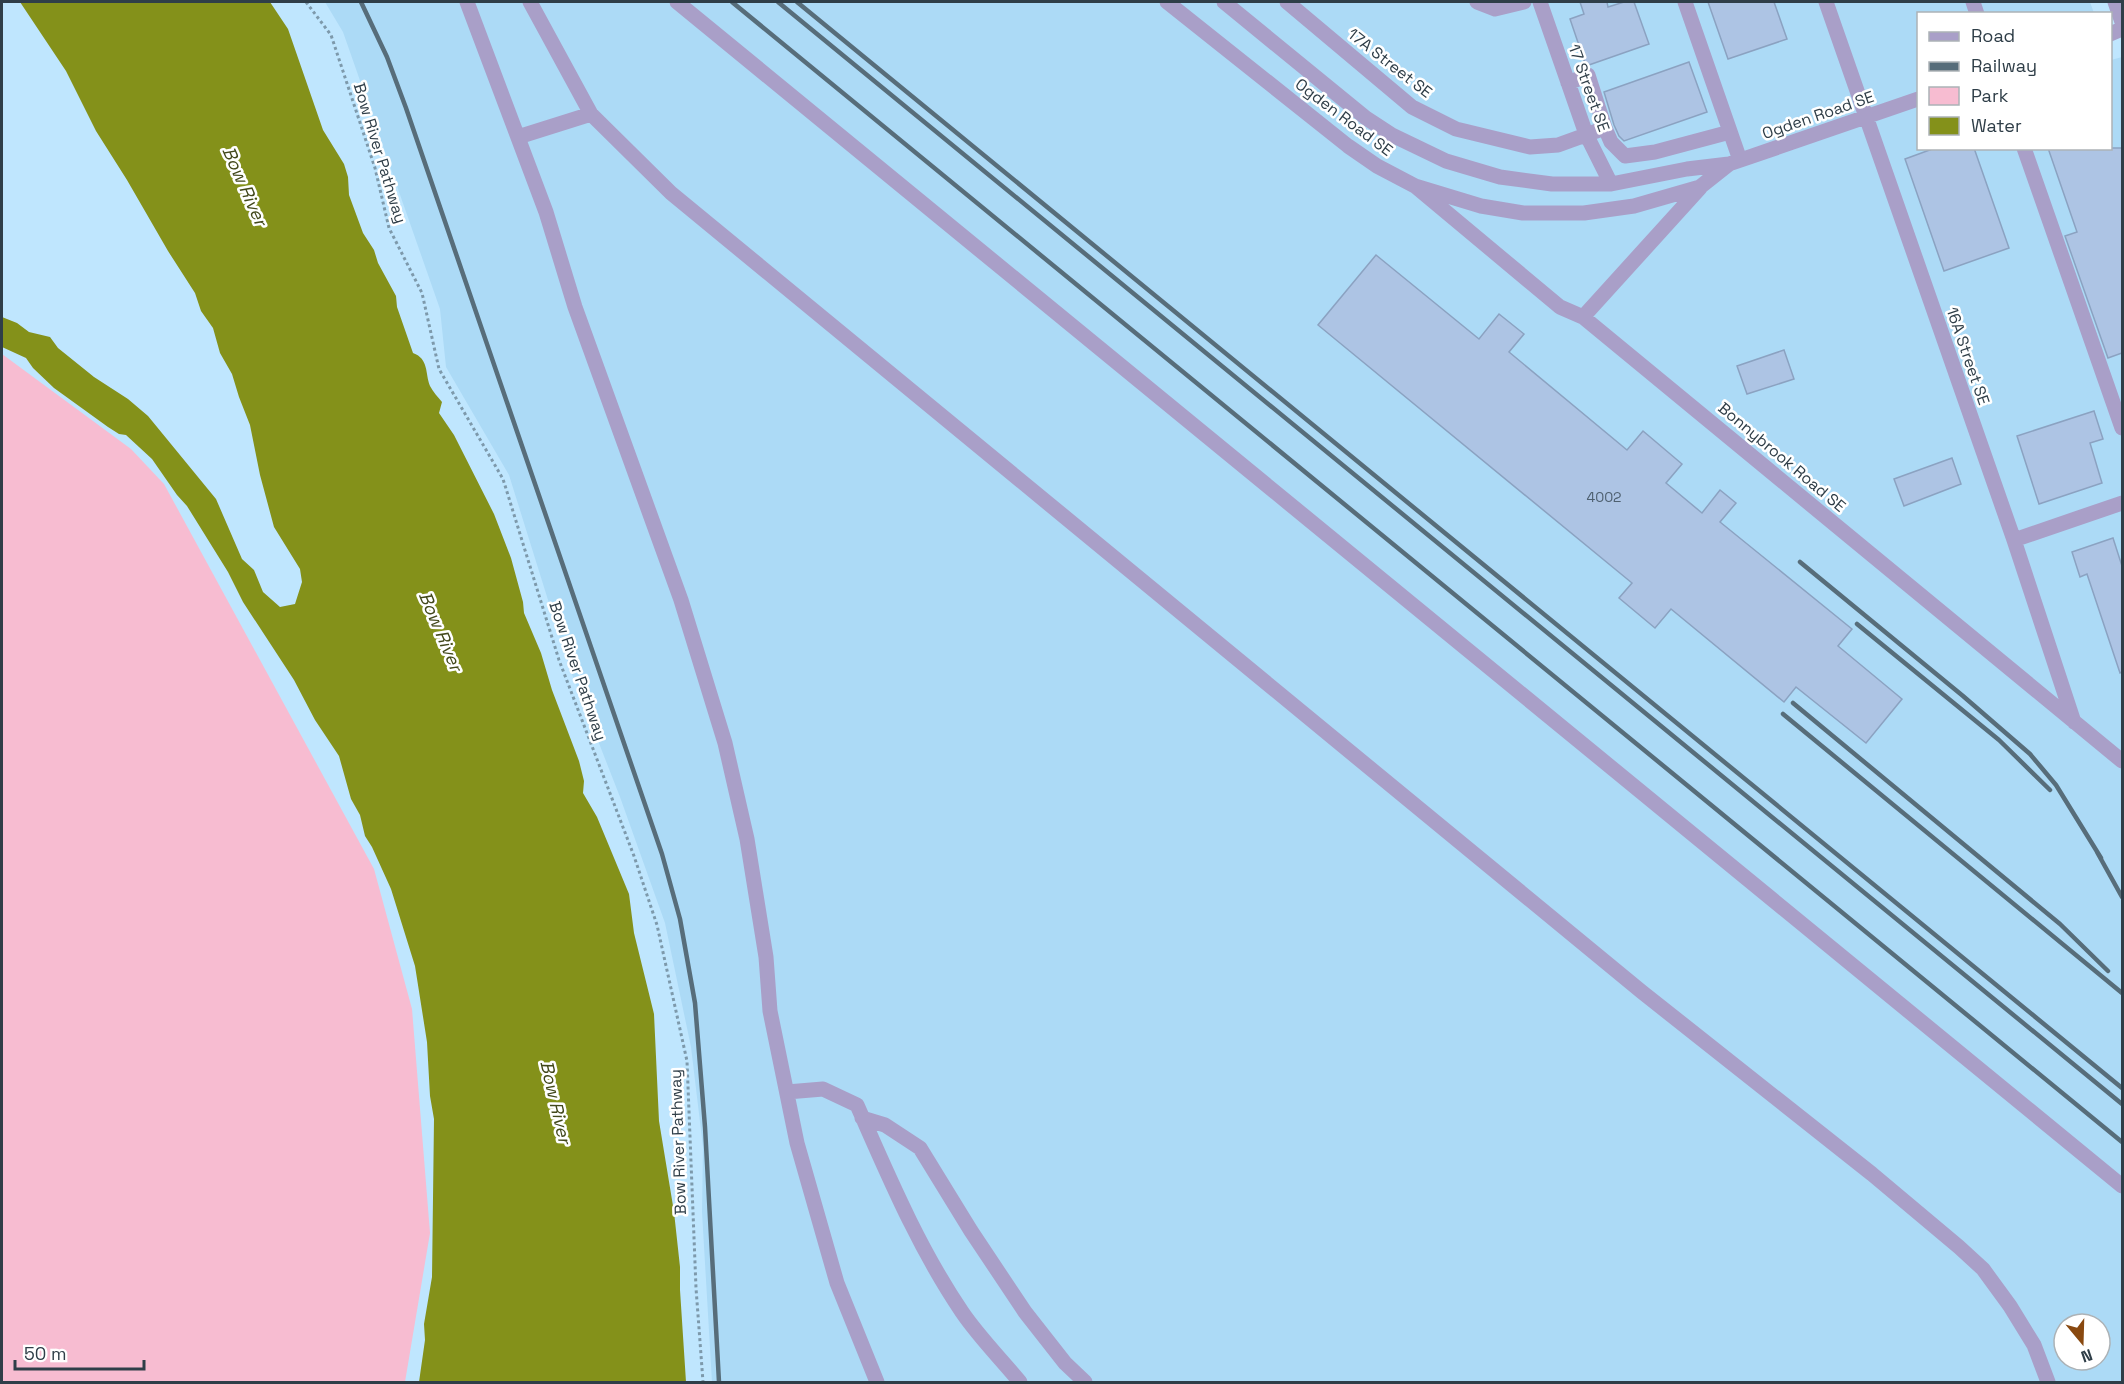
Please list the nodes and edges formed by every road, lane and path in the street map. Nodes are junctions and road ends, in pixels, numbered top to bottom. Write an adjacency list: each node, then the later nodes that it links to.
1 (306, 2): 37 (path, Bow River Pathway)
2 (467, 2): 22 (street)
3 (530, 2): 17 (street)
4 (677, 2): 36 (street)
5 (1167, 2): 26 (street, Ogden Road SE)
6 (1224, 2): 25 (street, Ogden Road SE)
7 (1287, 2): 21 (street, 17A Street SE)
8 (1477, 2): 9 (street)
9 (1524, 2)
10 (1540, 2): 15 (street, 17 Street SE)
11 (1685, 2): 20 (street)
12 (1826, 2): 18 (street, 16A Street SE)
13 (2115, 2): 14 (street)
14 (2122, 22)
15 (1568, 82): 19 (street); 21 (street, 17 Street SE)
16 (1917, 99): 18 (street, Ogden Road SE)
17 (591, 114): 22 (street); 41 (street)
18 (1865, 117): 24 (street, Ogden Road SE); 31 (street, 16A Street SE)
19 (1605, 128): 20 (street); 21 (street, 17A Street SE)
20 (1730, 132): 24 (street)
21 (1586, 134): 25 (street, 17 Street SE)
22 (518, 137): 34 (street)
23 (2025, 150): 29 (street)
24 (1734, 162): 25 (street, Ogden Road SE); 27 (street, Ogden Road SE)
25 (1611, 184)
26 (1415, 186): 27 (street, Ogden Road SE); 28 (street, Bonnybrook Road SE)
27 (1700, 187): 28 (street, Ogden Road SE)
28 (1583, 317): 32 (street, Bonnybrook Road SE)
29 (2122, 428)
30 (2122, 503): 31 (street)
31 (2014, 540): 32 (street, 16A Street SE)
32 (2075, 722): 33 (street, Bonnybrook Road SE)
33 (2122, 761)
34 (787, 1092): 35 (street); 38 (street)
35 (862, 1118): 39 (street); 40 (street)
36 (2122, 1186)
37 (703, 1383)
38 (877, 1383)
39 (1020, 1383)
40 (1085, 1383)
41 (2048, 1383)

